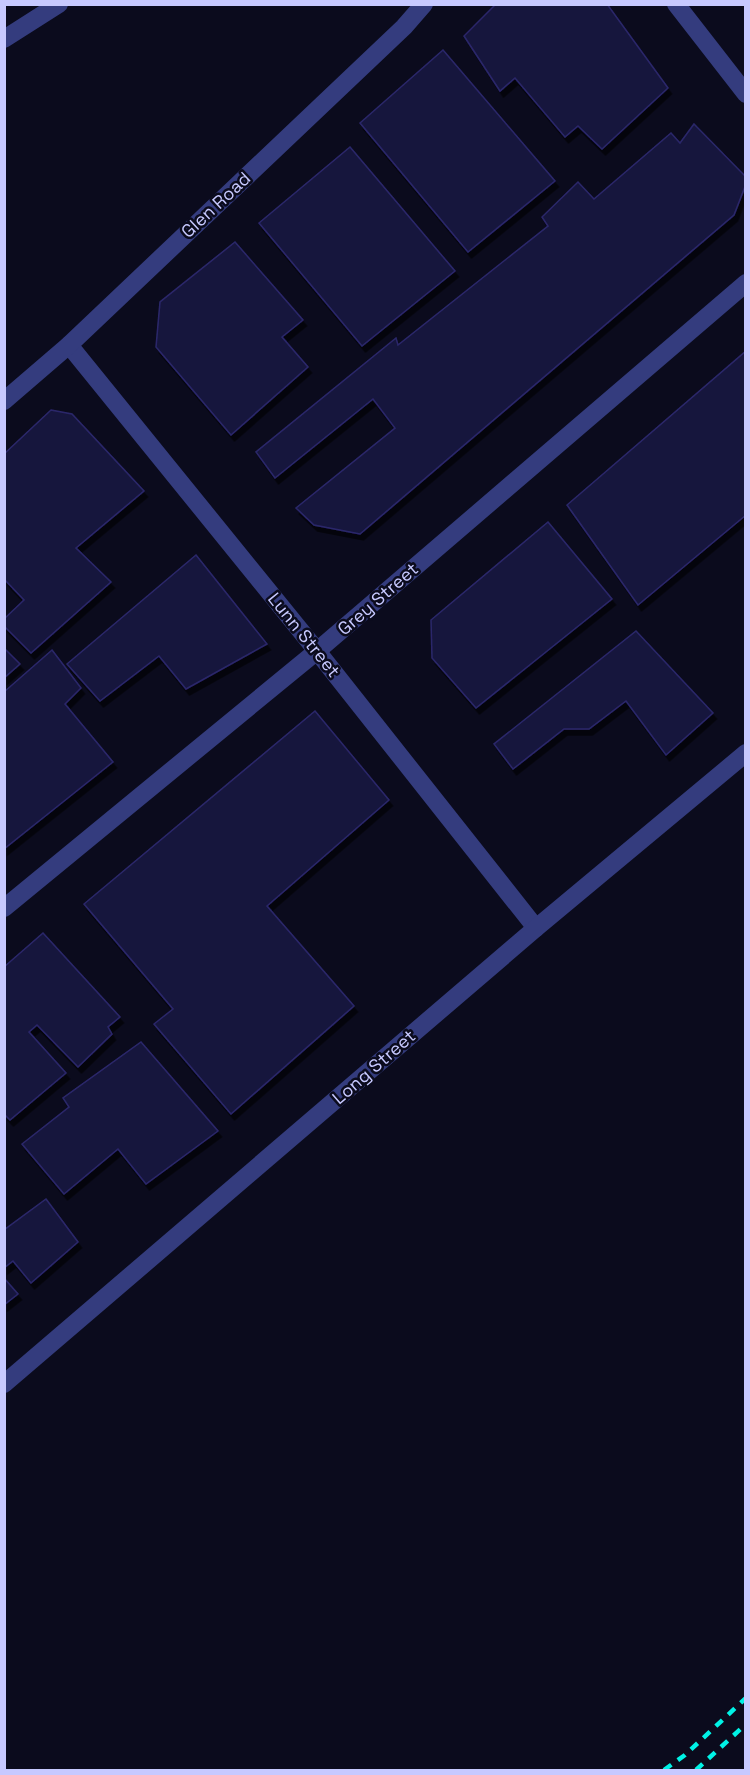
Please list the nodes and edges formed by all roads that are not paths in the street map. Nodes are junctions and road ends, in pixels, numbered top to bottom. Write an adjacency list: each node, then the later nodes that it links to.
1 (59, 4): 4 (street)
2 (424, 4): 7 (street, Glen Road)
3 (676, 4): 5 (street)
4 (4, 39)
5 (746, 94)
6 (746, 283): 9 (street, Grey Street)
7 (69, 345): 8 (street, Glen Road); 9 (street, Lunn Street)
8 (4, 401)
9 (317, 651): 11 (street, Grey Street); 12 (street, Lunn Street)
10 (746, 753): 12 (street, Long Street)
11 (4, 908)
12 (536, 928): 13 (street, Long Street)
13 (4, 1384)

